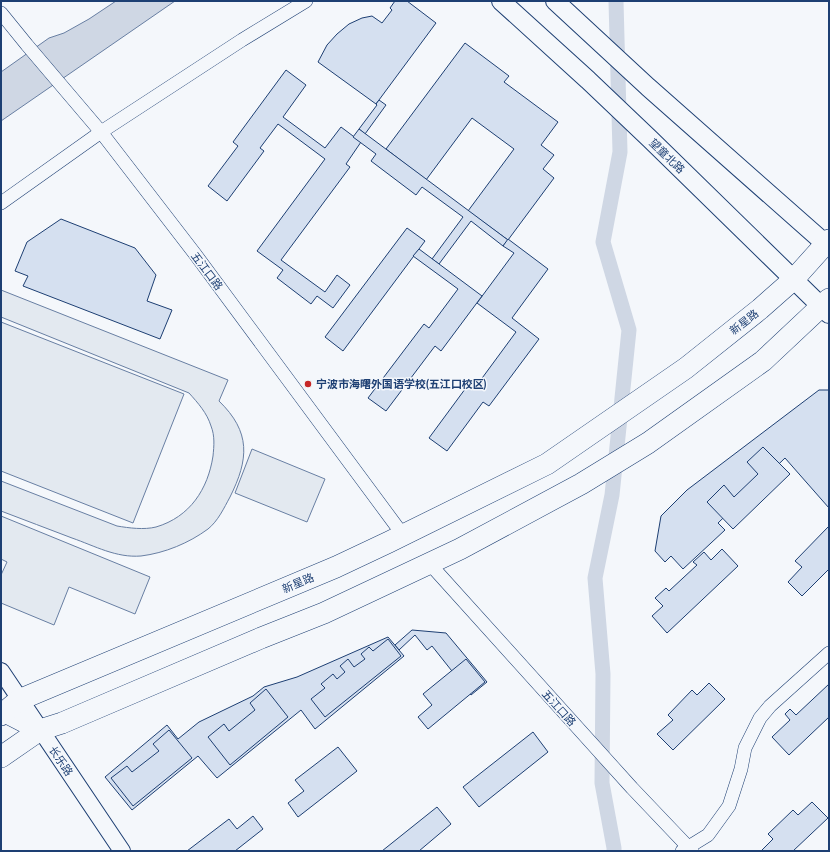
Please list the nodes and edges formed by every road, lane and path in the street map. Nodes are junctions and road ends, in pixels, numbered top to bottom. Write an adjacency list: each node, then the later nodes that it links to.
1 (306, 1): 5 (street)
2 (501, 1): 8 (main road, 望童北路)
3 (555, 1): 7 (main road)
4 (1, 13): 5 (street, 五江口路)
5 (101, 132): 6 (street); 10 (street, 五江口路)
6 (1, 203)
7 (828, 244): 8 (main road, 新星路)
8 (794, 279): 9 (main road, 望童北路); 10 (main road, 新星路)
9 (826, 307): 11 (main road)
10 (403, 535): 14 (main road, 新星路)
11 (429, 563): 15 (main road); 17 (street, 五江口路)
12 (829, 653): 17 (street)
13 (1, 671): 14 (street)
14 (7, 710): 15 (main road)
15 (40, 730): 16 (main road); 18 (street, 长乐路)
16 (1, 757)
17 (687, 850)
18 (122, 851)

